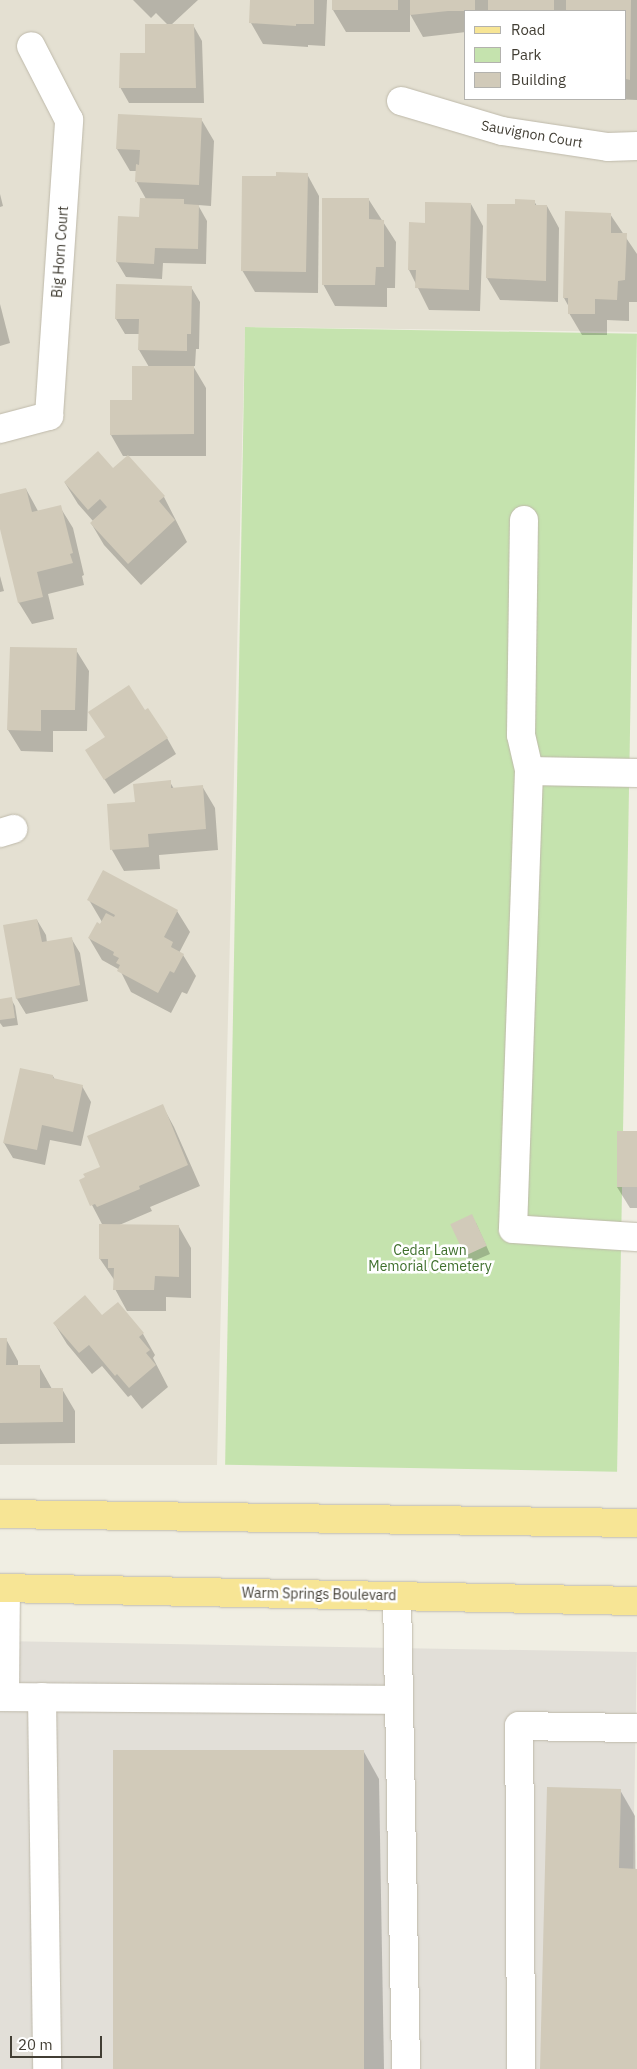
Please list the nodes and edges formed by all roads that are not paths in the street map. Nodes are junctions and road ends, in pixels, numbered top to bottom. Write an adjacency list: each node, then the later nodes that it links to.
1 (31, 46): 4 (street, Big Horn Court)
2 (401, 101): 3 (street, Sauvignon Court)
3 (637, 146)
4 (0, 428)
5 (524, 520): 6 (street)
6 (529, 771): 7 (street); 8 (street)
7 (637, 772)
8 (637, 1237)
9 (0, 1514): 10 (main road)
10 (637, 1523)
11 (3, 1588): 12 (main road, Warm Springs Boulevard); 14 (street)
12 (397, 1596): 13 (main road, Warm Springs Boulevard); 16 (street)
13 (637, 1601)
14 (2, 1697): 15 (street)
15 (42, 1697): 16 (street); 18 (street)
16 (399, 1700): 19 (street)
17 (637, 1728): 20 (street)
18 (47, 2069)
19 (406, 2069)
20 (522, 2069)

